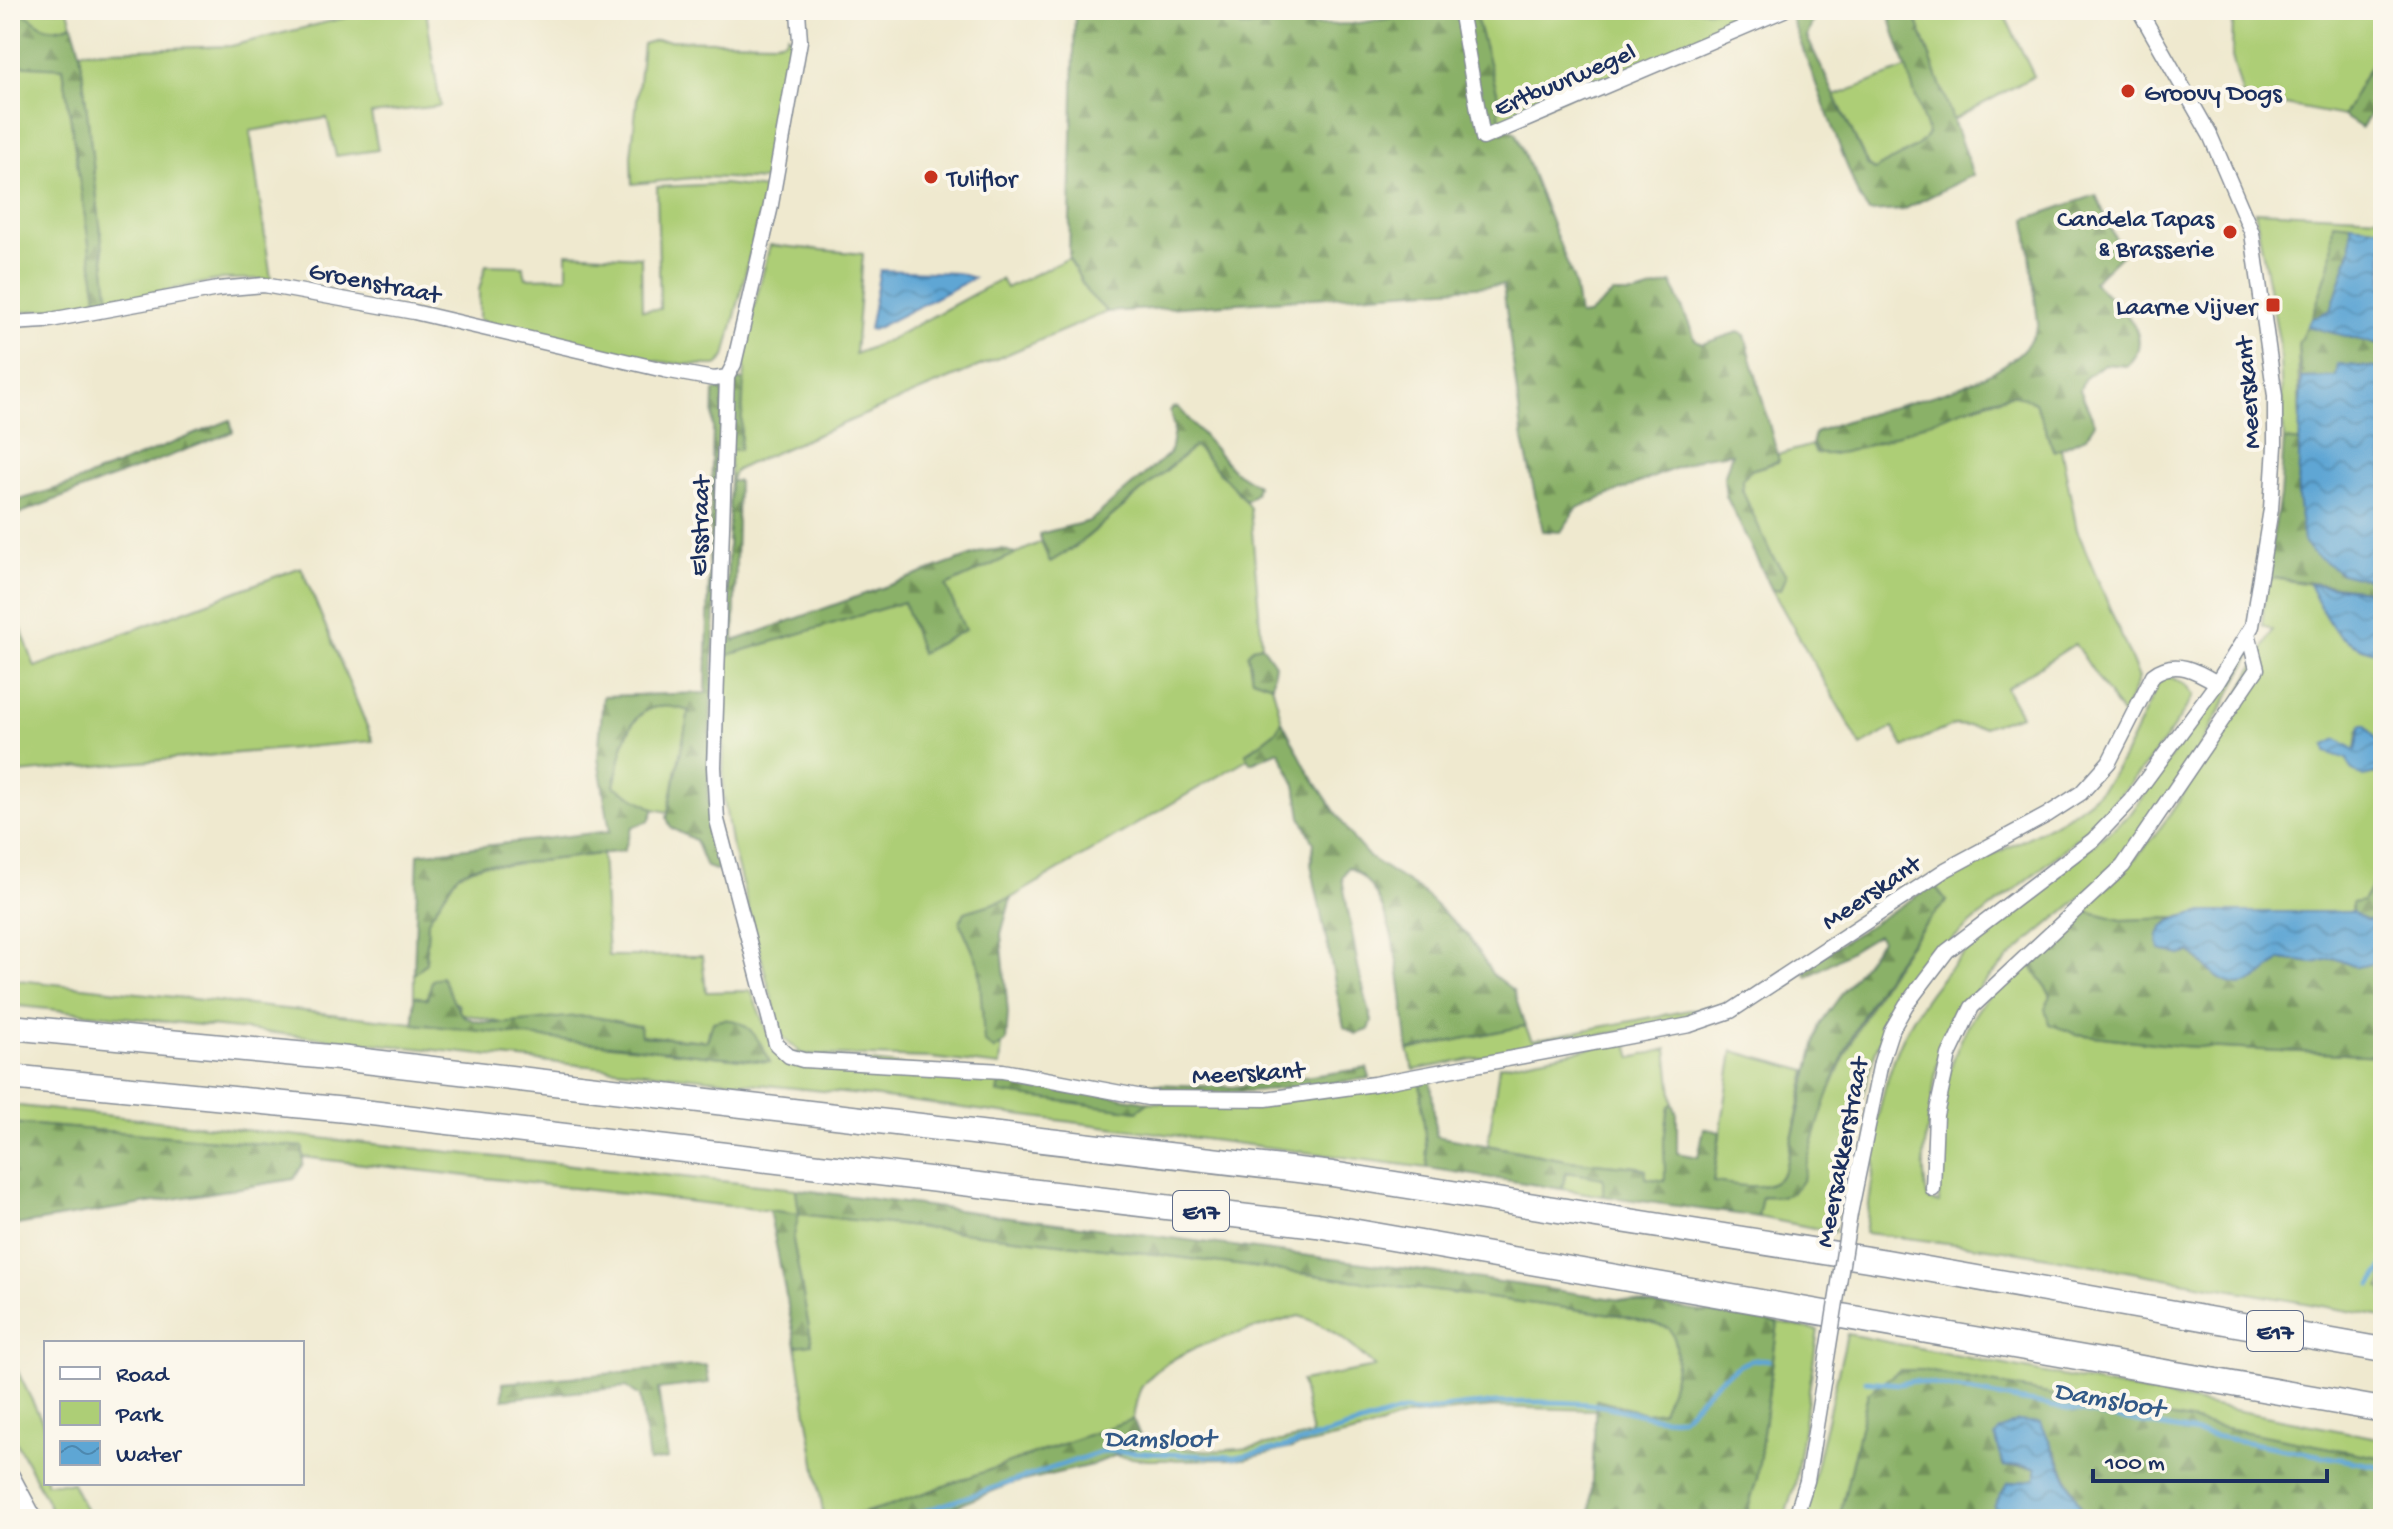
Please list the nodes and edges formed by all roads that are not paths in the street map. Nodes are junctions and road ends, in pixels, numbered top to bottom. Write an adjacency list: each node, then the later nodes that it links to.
1 (798, 10): 6 (street, Elsstraat)
2 (1460, 10): 3 (street, Ertbuurwegel)
3 (1784, 10)
4 (2139, 10): 7 (street, Meerskant)
5 (10, 323): 6 (street, Groenstraat)
6 (727, 377): 10 (street, Elsstraat)
7 (2248, 633): 8 (street, Meerskant); 12 (street)
8 (2217, 683): 10 (street, Meerskant); 17 (street, Meersakkerstraat, bridge)
9 (10, 1027): 13 (highway, E17)
10 (776, 1044)
11 (10, 1077): 14 (highway, E17)
12 (1933, 1189)
13 (2383, 1350)
14 (2383, 1410)
15 (10, 1476): 16 (main road)
16 (33, 1519)
17 (1795, 1519)

